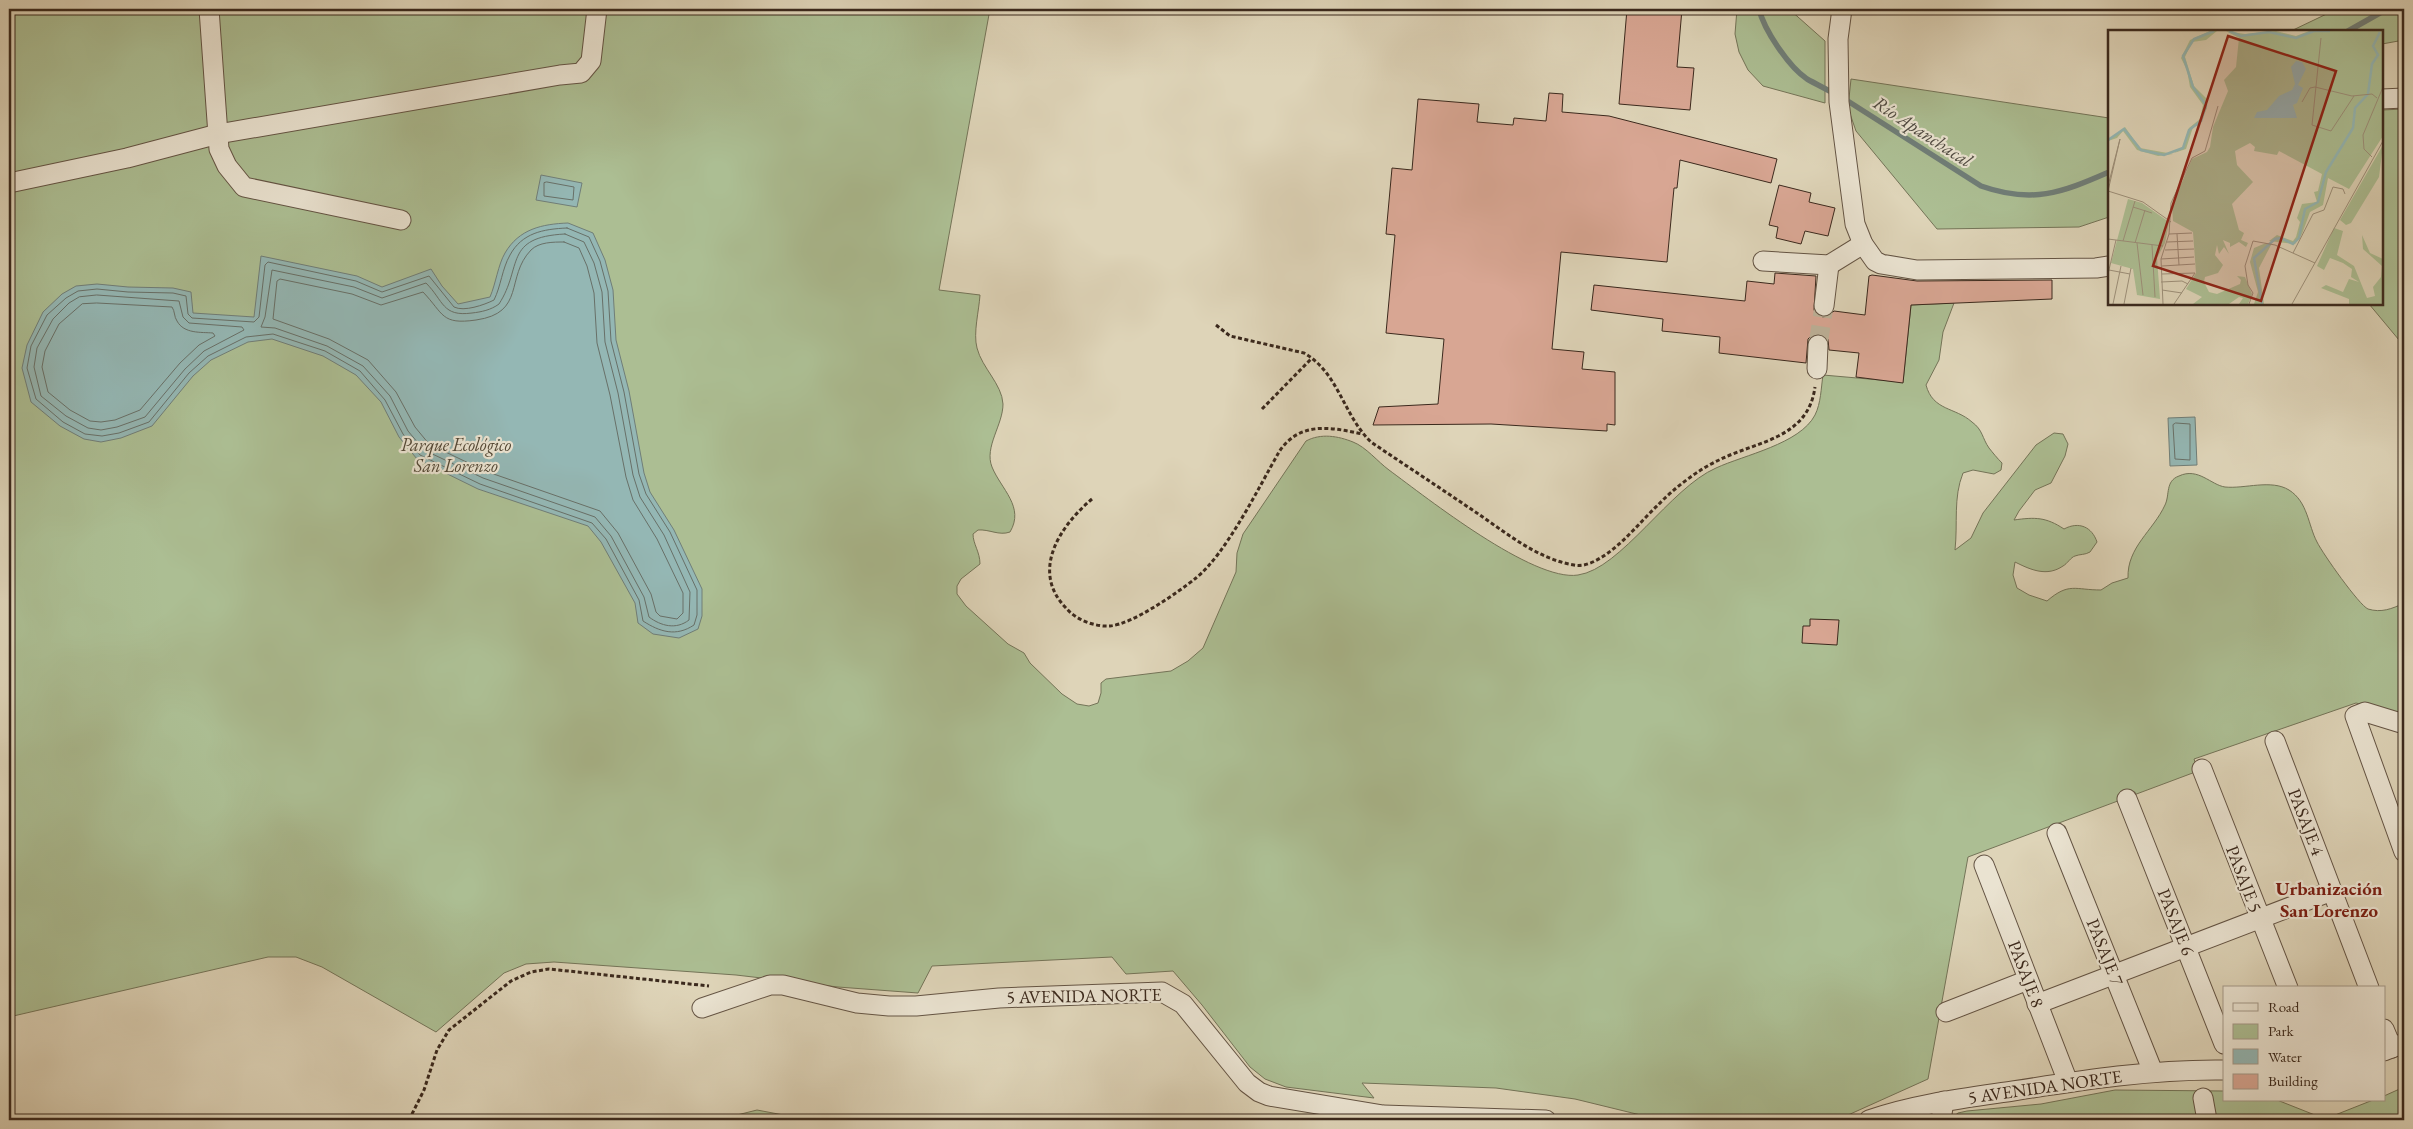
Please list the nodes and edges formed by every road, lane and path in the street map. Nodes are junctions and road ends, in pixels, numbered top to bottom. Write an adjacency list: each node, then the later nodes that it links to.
1 (209, 9): 6 (street)
2 (596, 9): 6 (street)
3 (1842, 9): 9 (street)
4 (2404, 98): 5 (street)
5 (2383, 99)
6 (218, 134): 7 (street); 8 (street)
7 (9, 183)
8 (401, 220)
9 (1863, 244): 11 (street); 12 (street)
10 (1763, 261): 11 (street)
11 (1829, 265): 13 (street)
12 (2108, 266)
13 (1824, 306)
14 (1216, 324): 16 (path)
15 (1818, 345): 17 (street)
16 (1312, 358): 18 (path); 19 (path)
17 (1817, 369): 19 (path)
18 (1262, 409)
19 (1363, 434): 20 (path)
20 (1092, 499)
21 (2404, 724): 26 (street)
22 (2275, 741): 28 (street, PASAJE 4)
23 (2202, 769): 29 (street, PASAJE 5)
24 (2127, 800): 30 (street, PASAJE 6)
25 (2057, 833): 31 (street, PASAJE 7)
26 (2404, 852)
27 (1984, 865): 32 (street, PASAJE 8)
28 (2332, 891): 29 (street); 35 (street, PASAJE 4)
29 (2260, 919): 30 (street); 34 (street, PASAJE 5)
30 (2186, 947): 31 (street); 40 (street, PASAJE 6)
31 (2114, 975): 36 (street); 43 (street, PASAJE 7)
32 (2028, 980): 36 (street, PASAJE 8); 38 (street)
33 (713, 986): 47 (path)
34 (2287, 986)
35 (2368, 986)
36 (2037, 1004): 44 (street, PASAJE 8)
37 (702, 1008): 48 (street, 5 AVENIDA NORTE)
38 (1946, 1012)
39 (2386, 1033): 41 (street)
40 (2223, 1041)
41 (2393, 1048)
42 (2223, 1070): 43 (street, 5 AVENIDA NORTE)
43 (2152, 1072): 44 (street, 5 AVENIDA NORTE)
44 (2068, 1082): 46 (street, 5 AVENIDA NORTE)
45 (2202, 1098): 51 (street)
46 (1944, 1101): 49 (street, 5 AVENIDA NORTE); 50 (street)
47 (409, 1120)
48 (1546, 1120)
49 (1869, 1120)
50 (1941, 1120)
51 (2207, 1120)

